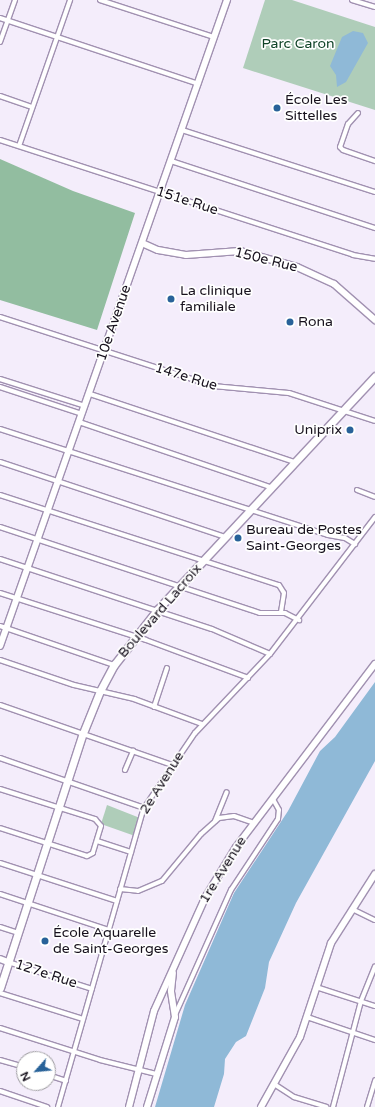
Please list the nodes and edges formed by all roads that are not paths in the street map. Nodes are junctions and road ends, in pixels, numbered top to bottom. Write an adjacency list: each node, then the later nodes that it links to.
1 (15, 0): 8 (street)
2 (70, 0): 9 (street)
3 (100, 0): 10 (street)
4 (226, 0): 10 (street, 10e Avenue)
5 (352, 0): 6 (street)
6 (375, 7)
7 (0, 18): 8 (street)
8 (9, 21): 9 (street); 11 (street)
9 (57, 37): 12 (street); 14 (street)
10 (214, 37): 12 (street, 10e Avenue)
11 (0, 42)
12 (198, 84): 16 (street, 10e Avenue)
13 (0, 96): 14 (street)
14 (32, 107): 18 (street)
15 (358, 113): 20 (street)
16 (182, 130): 19 (street, 10e Avenue); 22 (street)
17 (0, 140): 18 (street, 151e Rue)
18 (19, 146): 21 (street, 151e Rue)
19 (171, 161): 21 (street, 10e Avenue); 23 (street)
20 (375, 161)
21 (160, 192): 24 (street, 10e Avenue); 25 (street, 151e Rue)
22 (375, 192)
23 (375, 228)
24 (142, 244): 27 (street, 150e Rue); 28 (street, 10e Avenue)
25 (375, 259)
26 (0, 317): 28 (street, 147e Rue)
27 (375, 320)
28 (105, 351): 32 (street, 10e Avenue); 34 (street, 147e Rue)
29 (375, 376): 34 (main road, Boulevard Lacroix)
30 (0, 379): 33 (street)
31 (0, 387): 35 (street)
32 (90, 394): 33 (street, 10e Avenue); 41 (street)
33 (85, 406): 35 (street, 10e Avenue)
34 (344, 410): 36 (street, 147e Rue); 41 (main road, Boulevard Lacroix)
35 (82, 414): 37 (street, 10e Avenue)
36 (375, 421)
37 (79, 422): 39 (street, 10e Avenue); 43 (street)
38 (0, 429): 39 (street)
39 (69, 452): 42 (street, 10e Avenue); 48 (street)
40 (0, 462): 42 (street)
41 (294, 462): 43 (main road, Boulevard Lacroix)
42 (59, 481): 47 (street, 10e Avenue); 51 (street)
43 (270, 487): 48 (main road, Boulevard Lacroix)
44 (357, 490): 46 (street)
45 (0, 495): 47 (street)
46 (375, 497)
47 (48, 510): 52 (street, 10e Avenue); 55 (street)
48 (250, 510): 51 (main road, Boulevard Lacroix); 53 (street)
49 (375, 517): 53 (street, 2e Avenue)
50 (0, 527): 52 (street)
51 (225, 537): 55 (main road, Boulevard Lacroix)
52 (38, 540): 56 (street, 10e Avenue); 57 (street)
53 (355, 544): 62 (street, 2e Avenue)
54 (0, 559): 56 (street)
55 (204, 560): 57 (main road, Boulevard Lacroix); 61 (street)
56 (27, 568): 59 (street, 10e Avenue); 60 (street)
57 (180, 585): 60 (main road, Boulevard Lacroix); 61 (street)
58 (0, 592): 59 (street)
59 (17, 598): 64 (street, 10e Avenue); 65 (street)
60 (157, 610): 65 (main road, Boulevard Lacroix); 67 (street)
61 (281, 612): 62 (street)
62 (299, 620): 67 (street, 2e Avenue)
63 (0, 626): 64 (street)
64 (7, 628): 66 (street, 10e Avenue); 70 (street)
65 (134, 637): 70 (main road, Boulevard Lacroix); 72 (street)
66 (0, 646)
67 (270, 654): 72 (street, 2e Avenue)
68 (0, 660): 73 (street)
69 (375, 664): 85 (street, 1re Avenue)
70 (114, 665): 73 (main road, Boulevard Lacroix)
71 (167, 668): 75 (street)
72 (248, 678): 76 (street, 2e Avenue)
73 (100, 691): 75 (street); 77 (main road, Boulevard Lacroix)
74 (0, 705): 77 (street)
75 (154, 706): 76 (street)
76 (202, 724): 80 (street, 2e Avenue)
77 (83, 733): 78 (street); 82 (main road, Boulevard Lacroix)
78 (133, 751): 80 (street); 81 (street)
79 (0, 758): 82 (street)
80 (172, 765): 87 (street, 2e Avenue)
81 (124, 770)
82 (68, 780): 86 (main road, Boulevard Lacroix); 87 (street)
83 (0, 789): 86 (street)
84 (227, 792): 88 (street)
85 (273, 799): 89 (street, 1re Avenue); 118 (street)
86 (59, 808): 91 (street); 92 (main road, Boulevard Lacroix)
87 (144, 808): 93 (street, 2e Avenue)
88 (215, 821): 89 (street); 97 (street)
89 (254, 823): 108 (street, 1re Avenue)
90 (0, 828): 92 (street)
91 (97, 840): 92 (street); 93 (street)
92 (48, 842): 96 (main road, Boulevard Lacroix)
93 (131, 852): 97 (street, 2e Avenue)
94 (0, 863): 96 (street)
95 (375, 874): 101 (street)
96 (37, 875): 99 (street); 100 (main road, Boulevard Lacroix)
97 (120, 889): 99 (street, 2e Avenue)
98 (0, 894): 100 (street)
99 (116, 901): 104 (street, 2e Avenue)
100 (28, 903): 104 (street); 105 (main road, Boulevard Lacroix)
101 (352, 909): 102 (street); 110 (street)
102 (375, 920)
103 (0, 927): 105 (street)
104 (109, 930): 112 (street, 2e Avenue)
105 (18, 933): 107 (main road, Boulevard Lacroix)
106 (0, 959): 107 (street, 127e Rue)
107 (8, 962): 111 (main road, Boulevard Lacroix); 112 (street, 127e Rue)
108 (175, 964): 114 (street, 1re Avenue); 115 (street)
109 (375, 967): 116 (street)
110 (316, 986): 116 (street); 119 (street)
111 (0, 988)
112 (92, 989): 120 (street, 2e Avenue)
113 (0, 993): 120 (street)
114 (159, 1000): 115 (street); 127 (street, 1re Avenue)
115 (173, 1000): 118 (street)
116 (361, 1001): 117 (street); 122 (street)
117 (375, 1006)
118 (175, 1017): 128 (street)
119 (307, 1017): 122 (street); 132 (street)
120 (83, 1019): 124 (street, 2e Avenue)
121 (0, 1028): 124 (street)
122 (352, 1033): 123 (street); 140 (street)
123 (375, 1040)
124 (74, 1051): 127 (street); 131 (street, 2e Avenue)
125 (0, 1060): 126 (street)
126 (16, 1065)
127 (139, 1070): 128 (street); 136 (street, 1re Avenue)
128 (156, 1074): 137 (street)
129 (56, 1078): 131 (street)
130 (375, 1080): 141 (street)
131 (66, 1081): 135 (street, 2e Avenue)
132 (274, 1084): 138 (street); 139 (street)
133 (0, 1091): 134 (street)
134 (47, 1107)
135 (58, 1107)
136 (129, 1107)
137 (147, 1107)
138 (261, 1107)
139 (326, 1107)
140 (333, 1107)
141 (367, 1107)

